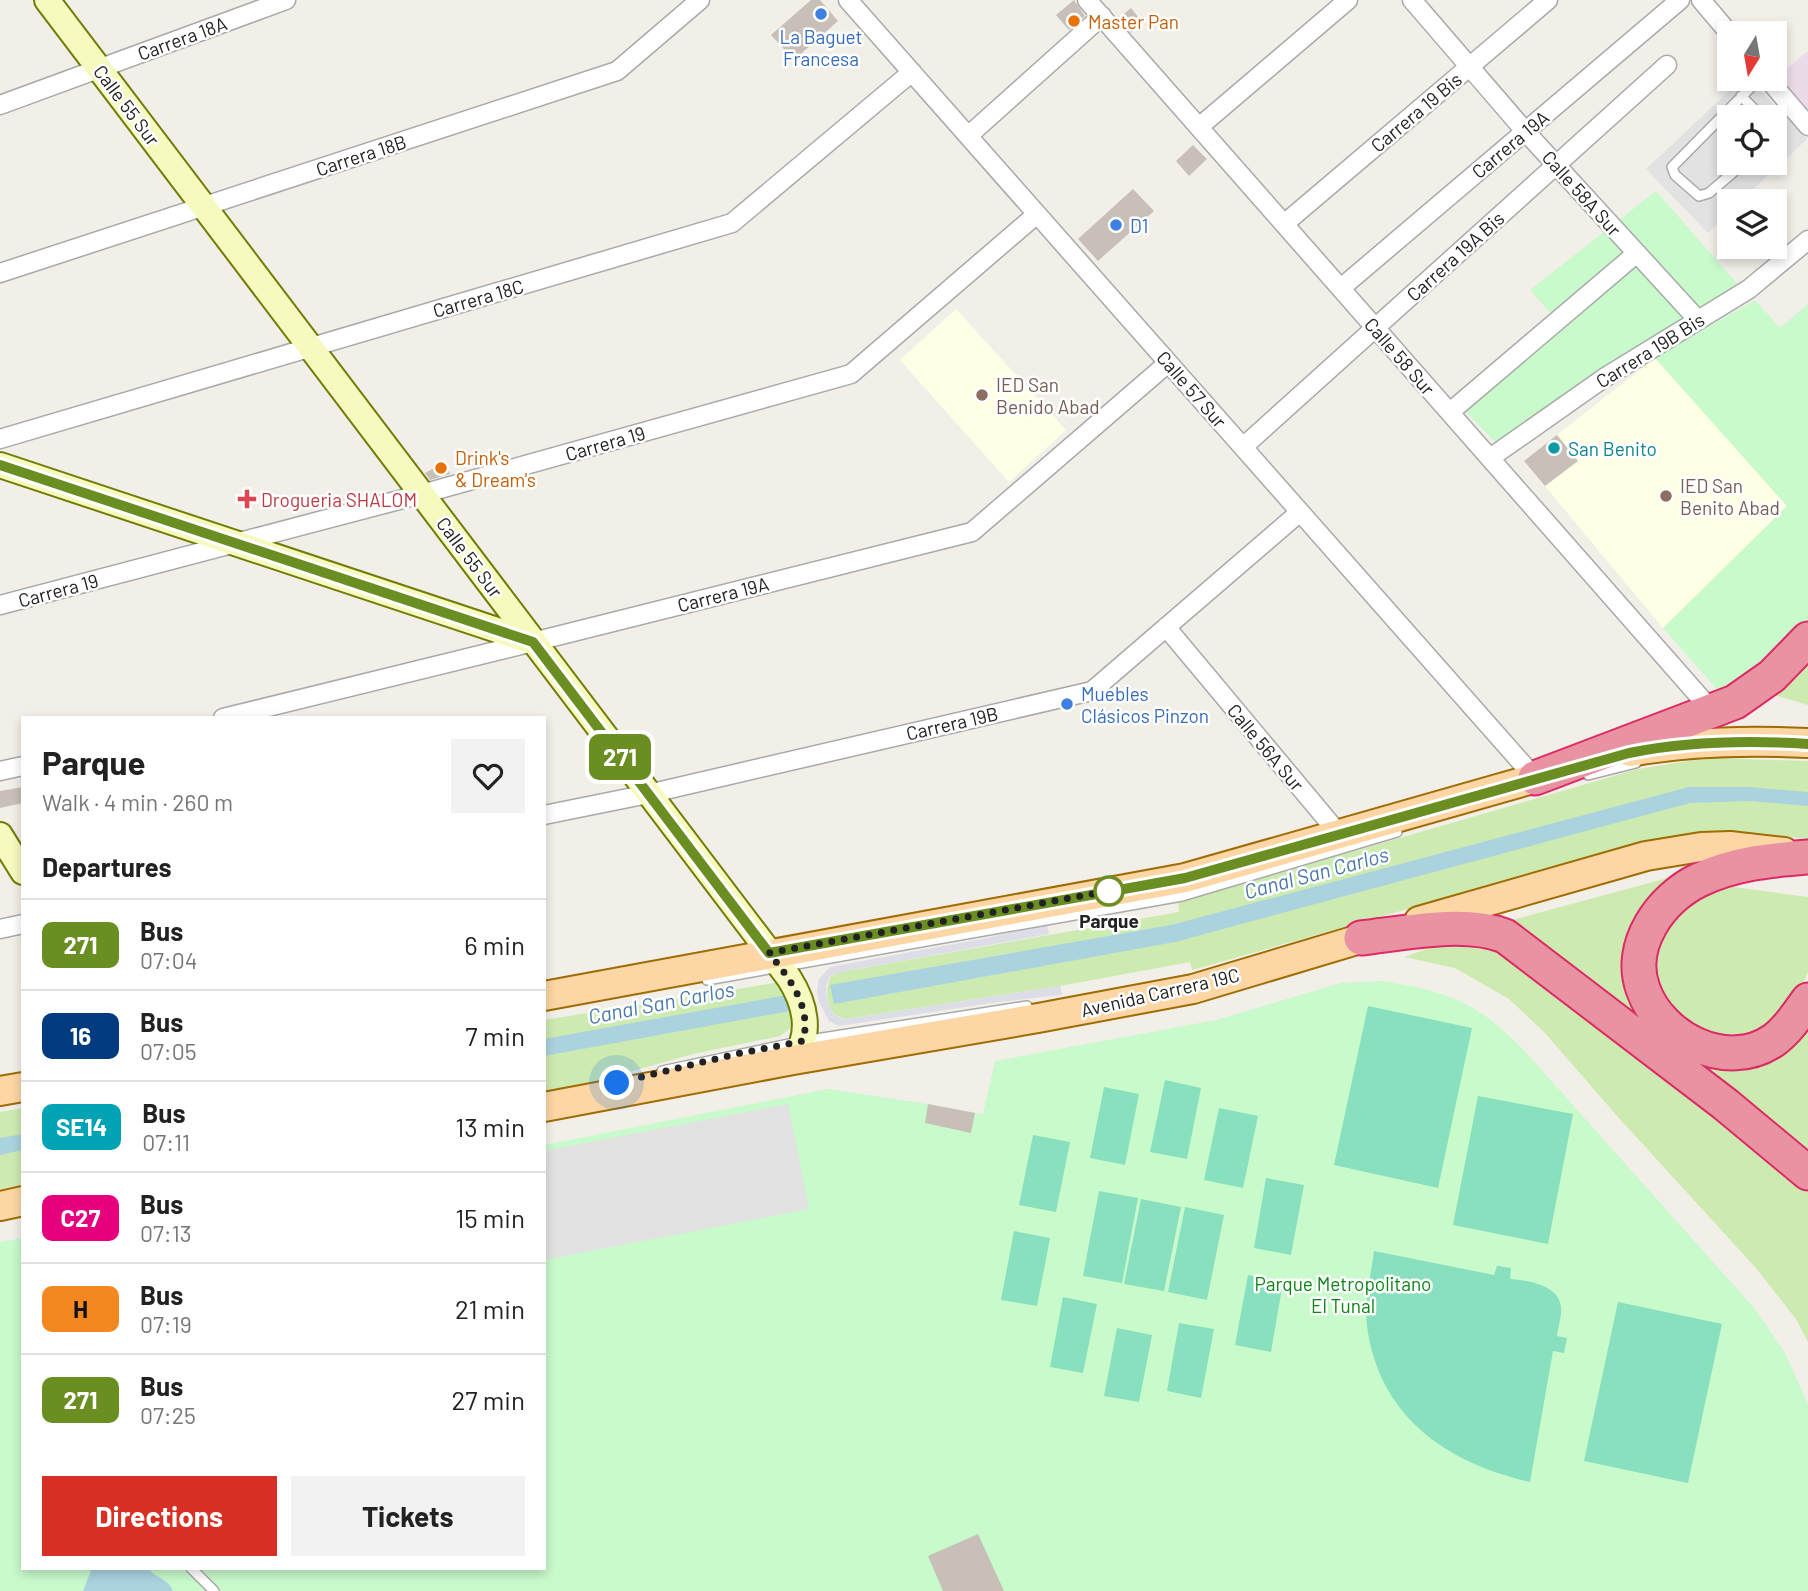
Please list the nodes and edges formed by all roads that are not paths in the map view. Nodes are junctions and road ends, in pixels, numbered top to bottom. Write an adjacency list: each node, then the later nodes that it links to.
1 (47, 0): 15 (street, Calle 55 Sur)
2 (286, 0): 15 (street, Carrera 18A)
3 (700, 0): 30 (street, Carrera 18B)
4 (848, 0): 16 (street, Calle 57 Sur)
5 (1087, 0): 11 (street, Calle 58 Sur)
6 (1348, 0): 25 (street)
7 (1412, 0): 14 (street, Calle 58A Sur)
8 (1548, 0): 14 (street, Carrera 19 Bis)
9 (1680, 0): 26 (street, Carrera 19A)
10 (1700, 0): 12 (street)
11 (1102, 16): 25 (street, Calle 58 Sur); 27 (street)
12 (1718, 21)
13 (1667, 65): 28 (street, Carrera 19A Bis)
14 (1469, 66): 26 (street, Calle 58A Sur); 32 (street, Carrera 19 Bis)
15 (99, 68): 20 (street, Carrera 18A); 30 (street, Calle 55 Sur)
16 (912, 72): 27 (street, Calle 57 Sur); 39 (street, Carrera 18C)
17 (1746, 91): 19 (lane)
18 (1778, 91): 24 (street)
19 (1741, 96): 21 (lane); 22 (lane)
20 (0, 105)
21 (1732, 105)
22 (1750, 105)
23 (1717, 121): 29 (lane)
24 (1808, 126)
25 (1199, 127): 32 (street, Calle 58 Sur)
26 (1525, 131): 28 (street, Calle 58A Sur); 36 (street, Carrera 19A)
27 (968, 136): 31 (street, Calle 57 Sur)
28 (1556, 164): 34 (street, Calle 58A Sur); 38 (street, Carrera 19A Bis)
29 (1730, 175)
30 (204, 206): 35 (street, Carrera 18B); 39 (street, Calle 55 Sur)
31 (1037, 214): 40 (street, Calle 57 Sur); 46 (street, Carrera 19)
32 (1284, 224): 36 (street, Calle 58 Sur)
33 (1808, 240): 37 (street, Carrera 19B Bis)
34 (1637, 253): 37 (street, Calle 58A Sur); 41 (street)
35 (0, 273)
36 (1341, 288): 38 (street, Calle 58 Sur)
37 (1698, 320): 44 (street, Carrera 19B Bis)
38 (1375, 327): 41 (street, Calle 58 Sur); 43 (street, Carrera 19A Bis)
39 (312, 347): 42 (street, Carrera 18C); 46 (street, Calle 55 Sur)
40 (1168, 363): 43 (street, Calle 57 Sur); 52 (street, Carrera 19A)
41 (1450, 412): 44 (street, Calle 58 Sur)
42 (0, 439)
43 (1242, 447): 47 (street, Calle 57 Sur)
44 (1490, 458): 53 (street, Calle 58 Sur)
45 (0, 466): 48 (street)
46 (422, 494): 48 (street, Carrera 19); 52 (street, Calle 55 Sur)
47 (1300, 512): 50 (street, Carrera 19B); 59 (street, Calle 57 Sur)
48 (235, 543): 49 (street, Carrera 19); 52 (street)
49 (0, 605)
50 (1166, 628): 61 (street, Carrera 19B); 64 (street, Calle 56A Sur)
51 (1808, 639): 53 (highway)
52 (533, 642): 54 (street, Carrera 19A); 61 (street, Calle 55 Sur)
53 (1713, 712): 59 (highway)
54 (231, 716)
55 (1808, 743): 59 (main road)
56 (1644, 761): 60 (lane)
57 (21, 766): 58 (street)
58 (0, 771)
59 (1535, 778): 64 (main road)
60 (1575, 779)
61 (648, 794): 62 (street, Carrera 19B); 74 (street, Calle 55 Sur)
62 (546, 815)
63 (1401, 831): 74 (lane)
64 (1339, 834): 74 (main road)
65 (0, 835): 68 (street)
66 (1803, 852): 67 (lane); 73 (main road, Avenida Carrera 19C); 77 (highway)
67 (1592, 861)
68 (21, 869)
69 (1514, 883): 70 (lane)
70 (1408, 914)
71 (21, 924): 72 (street)
72 (0, 929)
73 (1362, 938): 79 (main road, Avenida Carrera 19C); 86 (highway)
74 (775, 960): 75 (lane); 76 (main road); 79 (street, Calle 55 Sur)
75 (700, 981)
76 (546, 996)
77 (1808, 1000)
78 (1037, 1004): 79 (lane)
79 (798, 1051): 80 (lane); 85 (main road, Avenida Carrera 19C)
80 (655, 1073)
81 (617, 1083): 84 (lane)
82 (21, 1087): 83 (main road)
83 (0, 1091)
84 (546, 1098)
85 (546, 1107)
86 (1808, 1173)
87 (21, 1191): 88 (lane)
88 (0, 1196)
89 (21, 1201): 90 (main road)
90 (0, 1206)
91 (193, 1570): 92 (lane)
92 (214, 1591)

